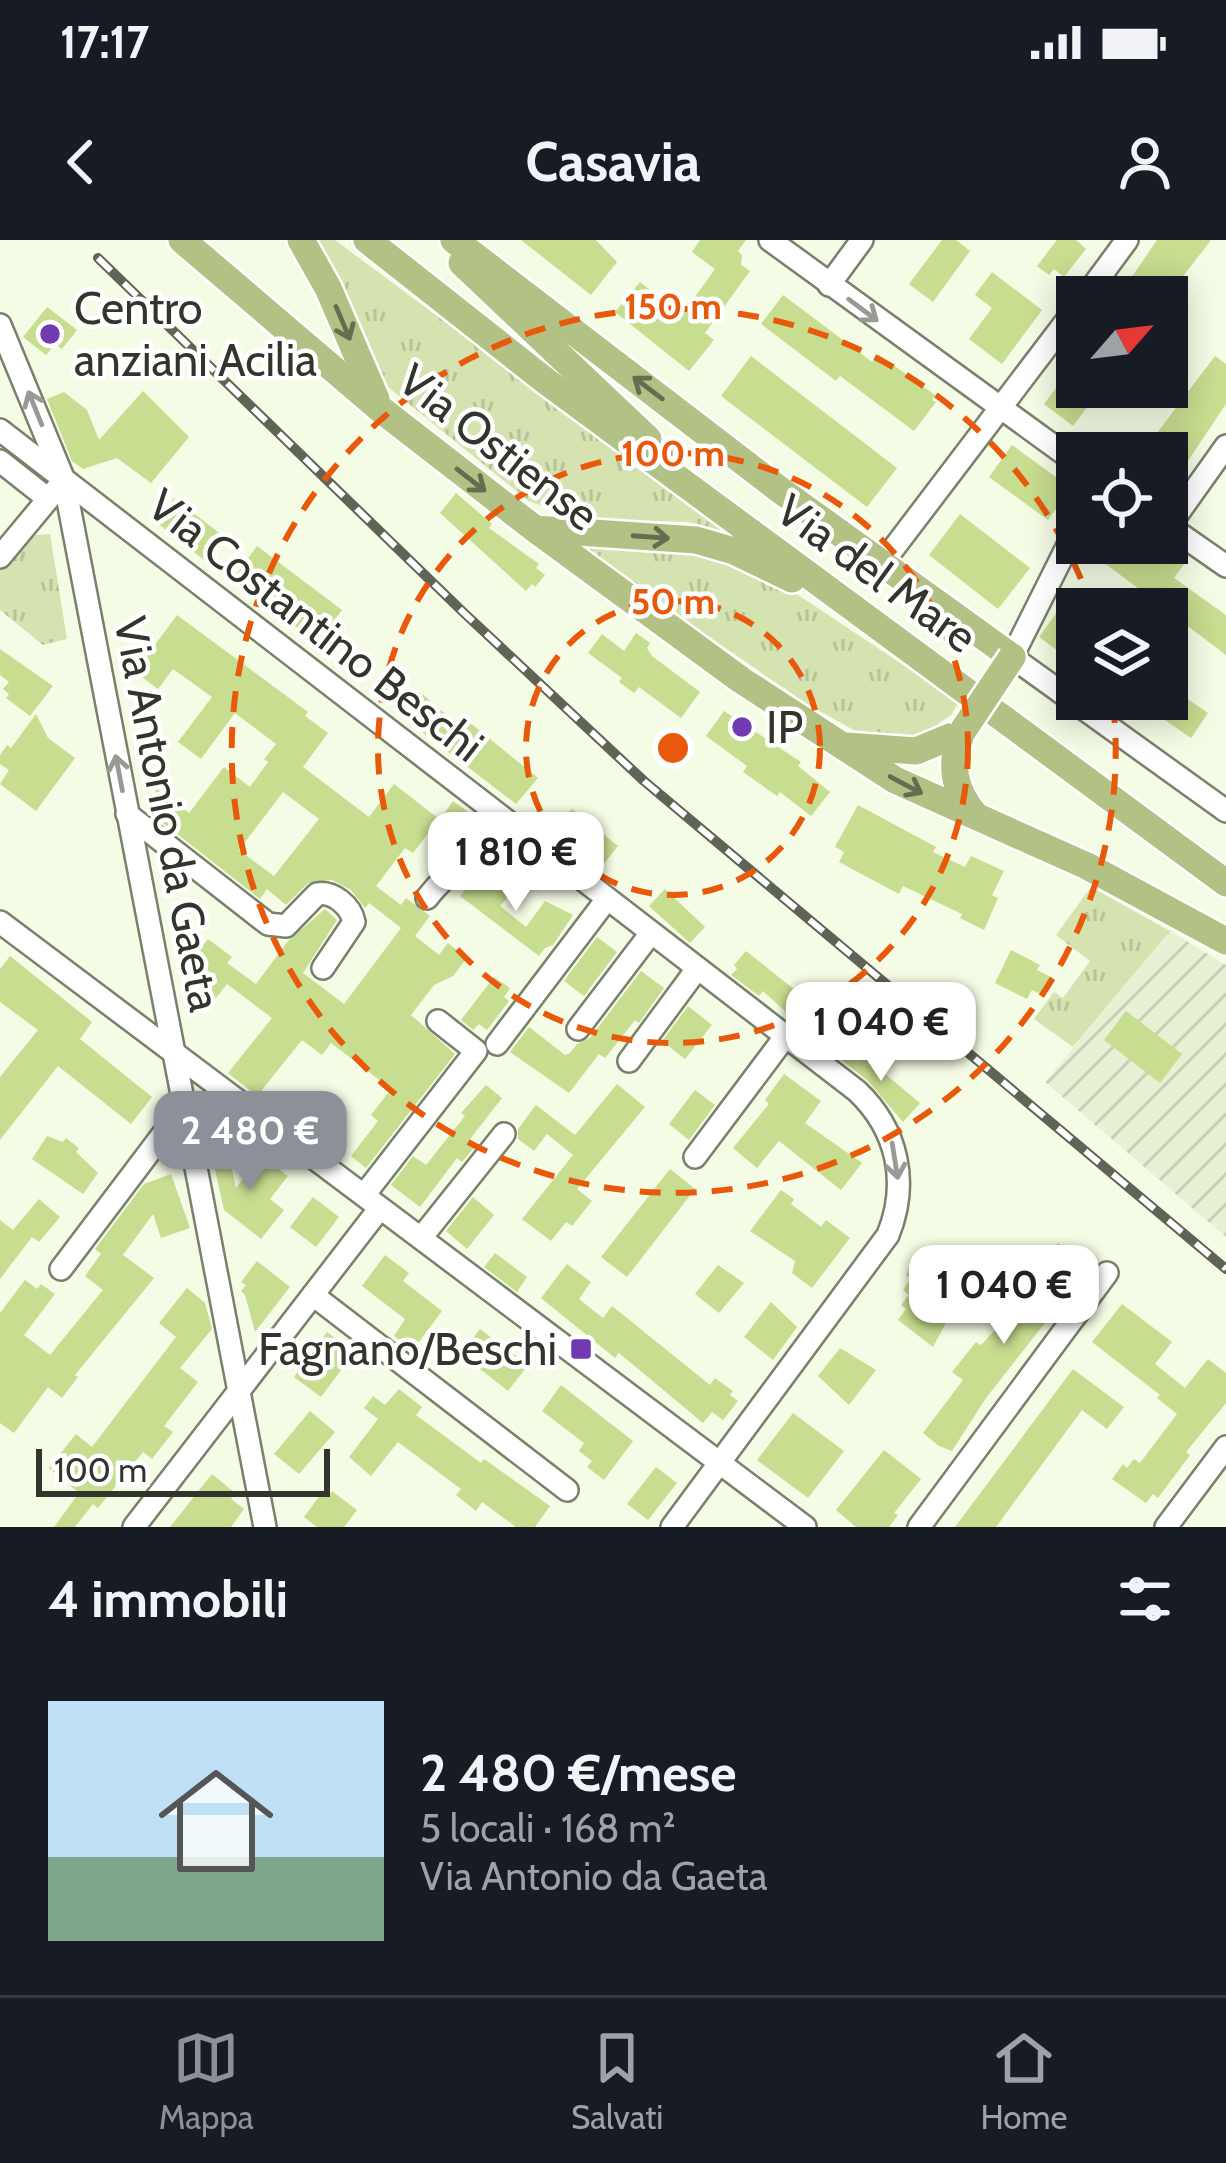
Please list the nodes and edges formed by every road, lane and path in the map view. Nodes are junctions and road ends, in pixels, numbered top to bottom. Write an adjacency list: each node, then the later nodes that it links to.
1 (182, 240): 13 (main road, Via Ostiense)
2 (301, 240): 13 (main road, one-way to 13)
3 (367, 240): 22 (main road, Via del Mare)
4 (441, 240): 22 (main road)
5 (454, 240): 27 (main road, one-way to 5)
6 (770, 240): 10 (street)
7 (862, 240): 10 (street)
8 (1127, 240): 9 (street)
9 (1100, 276)
10 (830, 285): 14 (street, one-way to 14)
11 (2, 330): 19 (street, Via Antonio da Gaeta, one-way to 11)
12 (1056, 335): 14 (street)
13 (379, 408): 23 (main road, Via Ostiense, one-way to 23)
14 (1000, 408): 17 (street); 27 (street)
15 (0, 430): 19 (street, Via Costantino Beschi)
16 (1226, 446): 21 (street)
17 (1056, 448)
18 (0, 461): 20 (street)
19 (64, 480): 20 (street); 34 (street, Via Antonio da Gaeta, one-way to 19); 36 (street, Via Costantino Beschi)
20 (47, 498): 25 (street)
21 (1188, 498)
22 (709, 502): 29 (main road, Via del Mare)
23 (535, 529): 29 (main road, one-way to 29); 32 (main road, Via Ostiense)
24 (1188, 539): 28 (street)
25 (0, 557)
26 (1058, 564): 30 (street)
27 (881, 565): 30 (main road)
28 (1226, 566)
29 (901, 642): 37 (main road, Via del Mare)
30 (1012, 657): 31 (main road, bridge); 33 (street)
31 (962, 732): 32 (main road, Via Ostiense); 35 (main road)
32 (837, 744): 35 (main road, Via Ostiense, one-way to 35)
33 (1226, 811)
34 (127, 814): 43 (street); 49 (street, Via Antonio da Gaeta)
35 (978, 818): 42 (main road, Via Ostiense)
36 (506, 821): 38 (street); 39 (street, Via Costantino Beschi)
37 (1226, 883)
38 (427, 898)
39 (607, 899): 41 (street, Via Costantino Beschi); 48 (street)
40 (0, 922): 49 (street)
41 (651, 933): 44 (street, Via Costantino Beschi); 46 (street)
42 (1226, 940)
43 (323, 968)
44 (697, 969): 47 (street, Via Costantino Beschi); 50 (street)
45 (438, 1021): 54 (street)
46 (578, 1029)
47 (785, 1037): 53 (street); 61 (street, Via Costantino Beschi, one-way to 61)
48 (497, 1044)
49 (175, 1052): 51 (street, Via Antonio da Gaeta); 54 (street)
50 (629, 1061)
51 (185, 1105): 56 (street); 59 (street, Via Antonio da Gaeta)
52 (504, 1135): 55 (street)
53 (695, 1157)
54 (372, 1202): 55 (street); 58 (street)
55 (421, 1238): 61 (street)
56 (61, 1269)
57 (1107, 1273): 67 (street)
58 (313, 1295): 59 (street); 62 (street)
59 (240, 1389): 63 (street); 64 (street, Via Antonio da Gaeta)
60 (1226, 1447): 68 (street)
61 (720, 1465): 65 (street, Via Costantino Beschi); 66 (street)
62 (567, 1490)
63 (134, 1527)
64 (265, 1527)
65 (672, 1527)
66 (805, 1527)
67 (919, 1527)
68 (1166, 1527)

